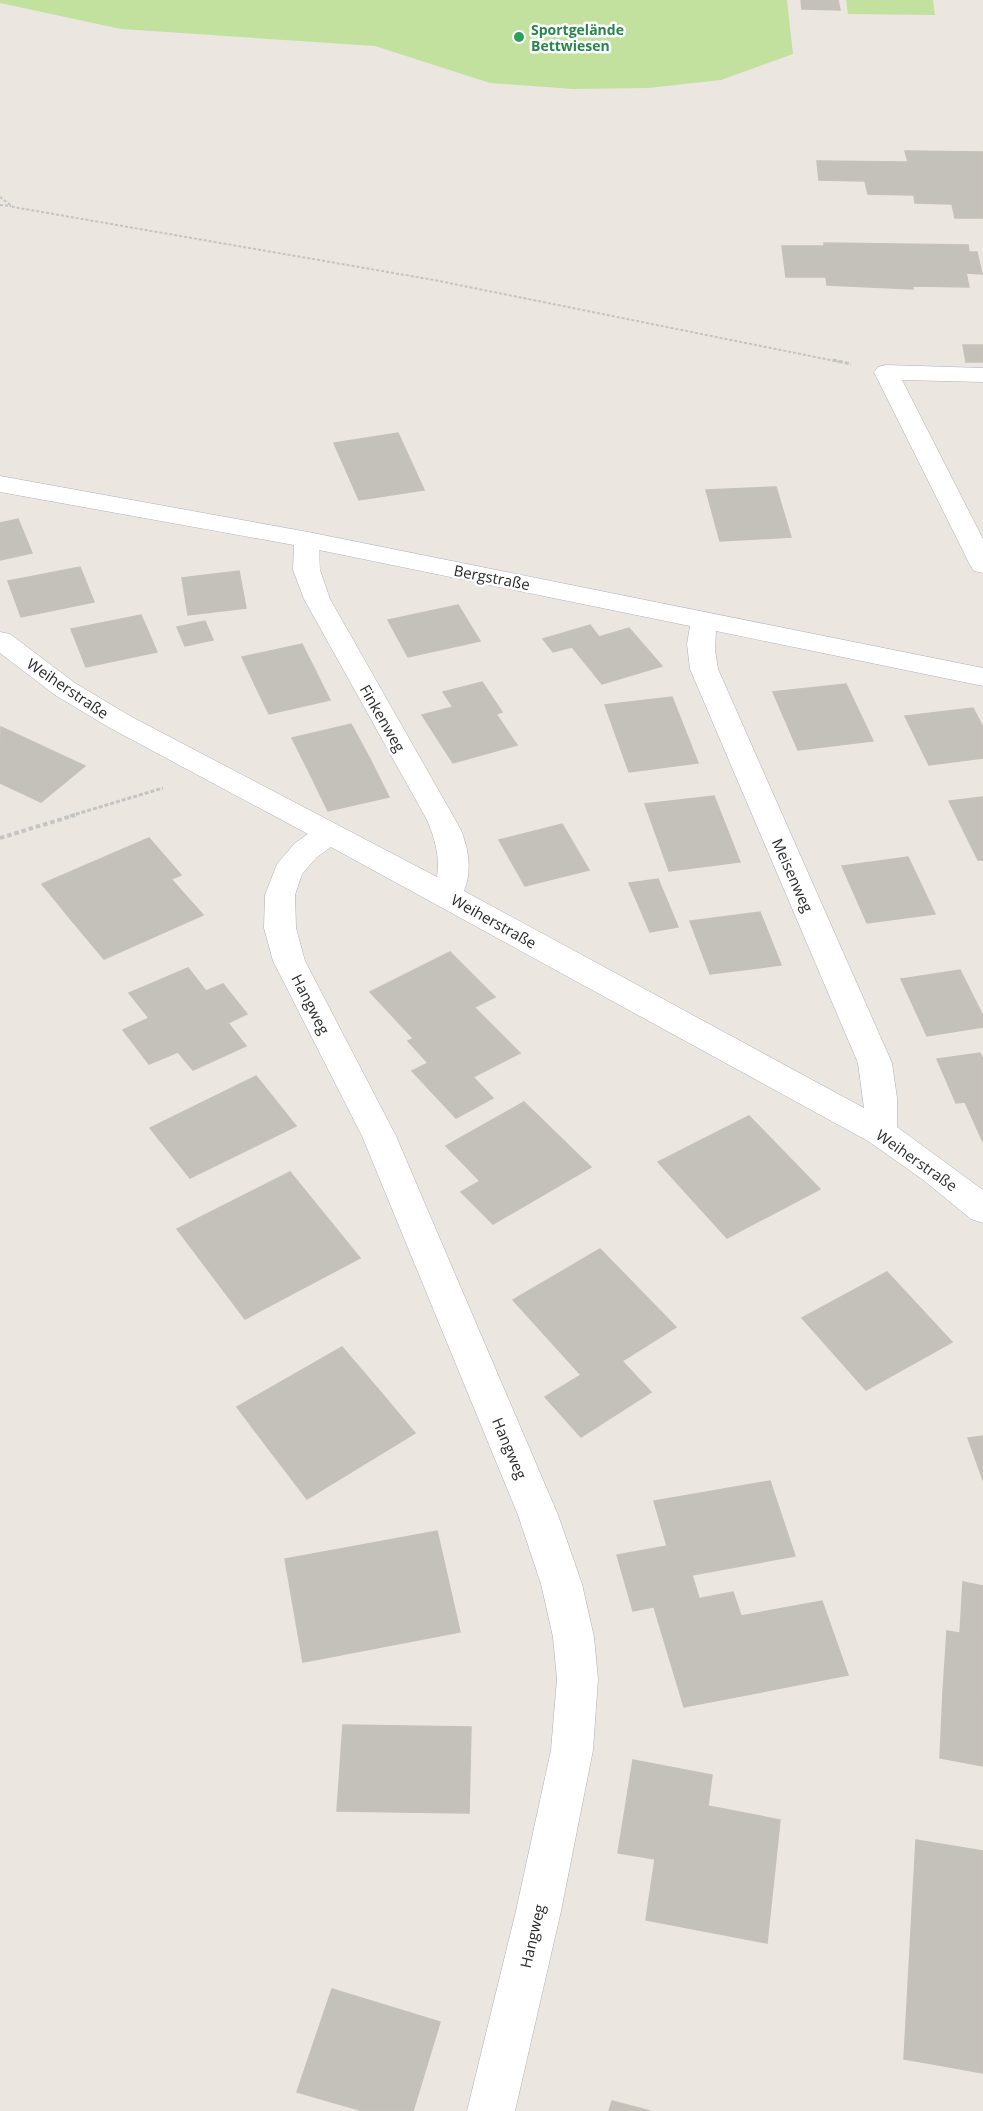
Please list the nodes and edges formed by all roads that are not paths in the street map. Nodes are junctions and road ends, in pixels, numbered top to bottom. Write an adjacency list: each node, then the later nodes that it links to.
1 (983, 375): 4 (street)
2 (0, 484): 3 (street, Bergstraße)
3 (308, 540): 5 (street, Bergstraße); 9 (street, Finkenweg)
4 (983, 565)
5 (706, 620): 7 (street, Bergstraße); 10 (street, Meisenweg)
6 (0, 640): 8 (street, Weiherstraße)
7 (983, 677)
8 (330, 832): 9 (street, Weiherstraße); 12 (street, Hangweg)
9 (447, 895): 10 (street, Weiherstraße)
10 (880, 1132): 11 (street, Weiherstraße)
11 (983, 1209)
12 (491, 2111)

